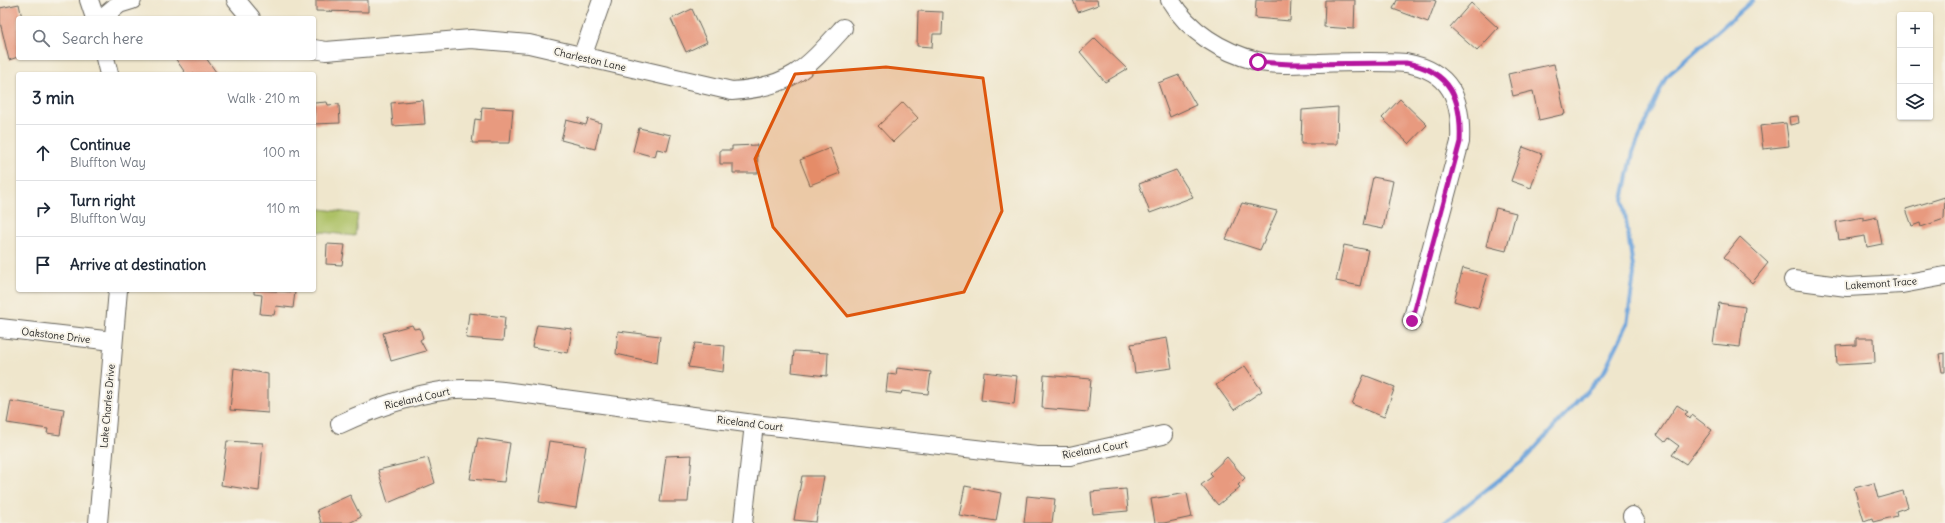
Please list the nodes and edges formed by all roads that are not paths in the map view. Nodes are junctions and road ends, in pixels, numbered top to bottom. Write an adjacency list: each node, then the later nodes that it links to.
1 (89, 0): 6 (street)
2 (132, 0): 7 (street)
3 (236, 0): 8 (street)
4 (602, 0): 11 (street)
5 (1170, 0): 17 (street)
6 (94, 16)
7 (104, 16)
8 (249, 16)
9 (844, 28): 11 (street, Charleston Lane)
10 (316, 49): 11 (street, Charleston Lane)
11 (582, 57)
12 (106, 60): 13 (street)
13 (108, 72)
14 (1945, 276): 15 (street, Lakemont Trace)
15 (1793, 280)
16 (118, 292): 19 (street, Lake Charles Drive)
17 (1412, 321)
18 (0, 328): 19 (street, Oakstone Drive)
19 (113, 341): 23 (street, Lake Charles Drive)
20 (340, 424): 21 (street, Riceland Court)
21 (754, 424): 22 (street, Riceland Court); 24 (street)
22 (1163, 435)
23 (98, 523)
24 (743, 523)

